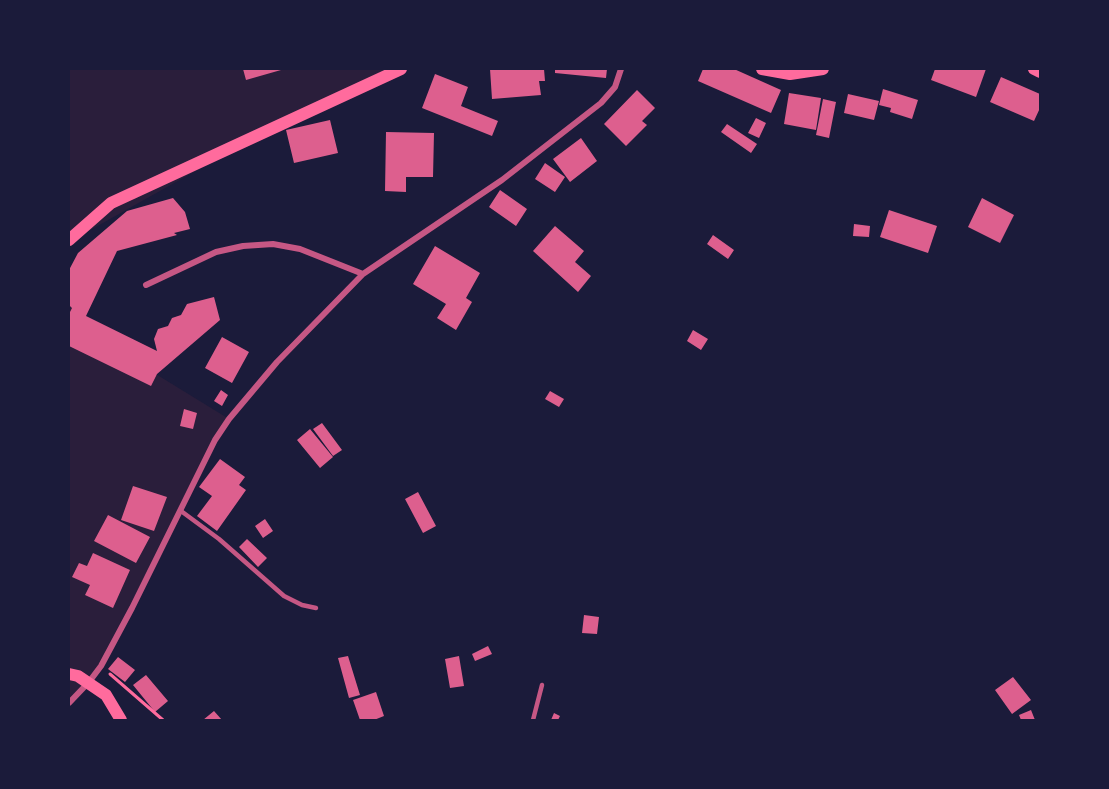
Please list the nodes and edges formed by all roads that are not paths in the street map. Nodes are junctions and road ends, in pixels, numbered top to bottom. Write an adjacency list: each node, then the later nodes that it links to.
1 (401, 69): 7 (main road)
2 (621, 69): 8 (street)
3 (762, 69): 4 (main road)
4 (822, 69)
5 (1034, 69): 6 (main road)
6 (1040, 72)
7 (69, 240)
8 (363, 273): 9 (street); 10 (street)
9 (146, 285)
10 (181, 511): 11 (lane); 13 (street)
11 (316, 608)
12 (69, 674): 13 (main road)
13 (89, 682): 15 (street); 16 (main road)
14 (542, 685): 17 (lane)
15 (69, 703)
16 (122, 720)
17 (533, 720)

